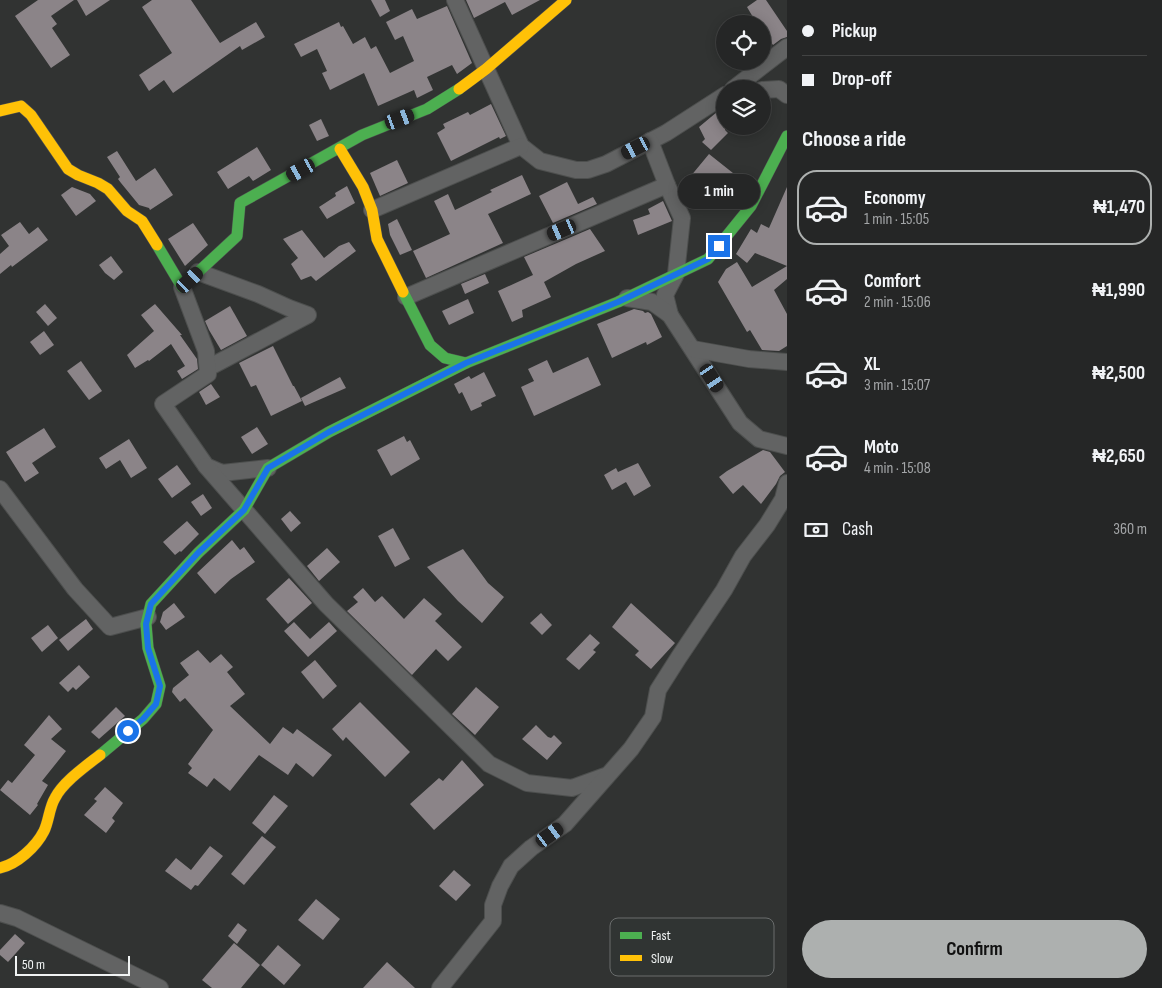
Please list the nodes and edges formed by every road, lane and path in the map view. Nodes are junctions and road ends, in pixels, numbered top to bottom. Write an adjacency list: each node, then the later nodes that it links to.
1 (455, 0): 4 (street)
2 (566, 0): 4 (street)
3 (787, 47): 5 (street)
4 (486, 69): 12 (street); 13 (street)
5 (745, 80)
6 (771, 89): 7 (street)
7 (787, 95)
8 (716, 101): 11 (street)
9 (0, 111): 18 (street)
10 (787, 136): 17 (street)
11 (650, 141): 12 (street); 14 (street)
12 (520, 146): 15 (street)
13 (340, 148): 15 (street); 16 (street)
14 (666, 185): 17 (street); 19 (street)
15 (372, 210): 19 (street)
16 (198, 272): 18 (street); 25 (street)
17 (676, 274): 20 (street); 21 (street)
18 (182, 287): 25 (street)
19 (406, 297): 24 (street)
20 (627, 298): 21 (street); 24 (street)
21 (670, 315): 22 (street)
22 (693, 349): 23 (street); 26 (street)
23 (787, 362)
24 (466, 363): 28 (street)
25 (208, 368): 27 (street)
26 (787, 446)
27 (206, 466): 28 (street); 31 (street)
28 (268, 468): 31 (street)
29 (787, 483): 33 (street)
30 (0, 489): 32 (street)
31 (244, 510): 32 (street); 33 (street)
32 (148, 617): 34 (street)
33 (607, 776): 37 (street)
34 (0, 868)
35 (0, 912): 36 (street)
36 (160, 988)
37 (440, 988)

